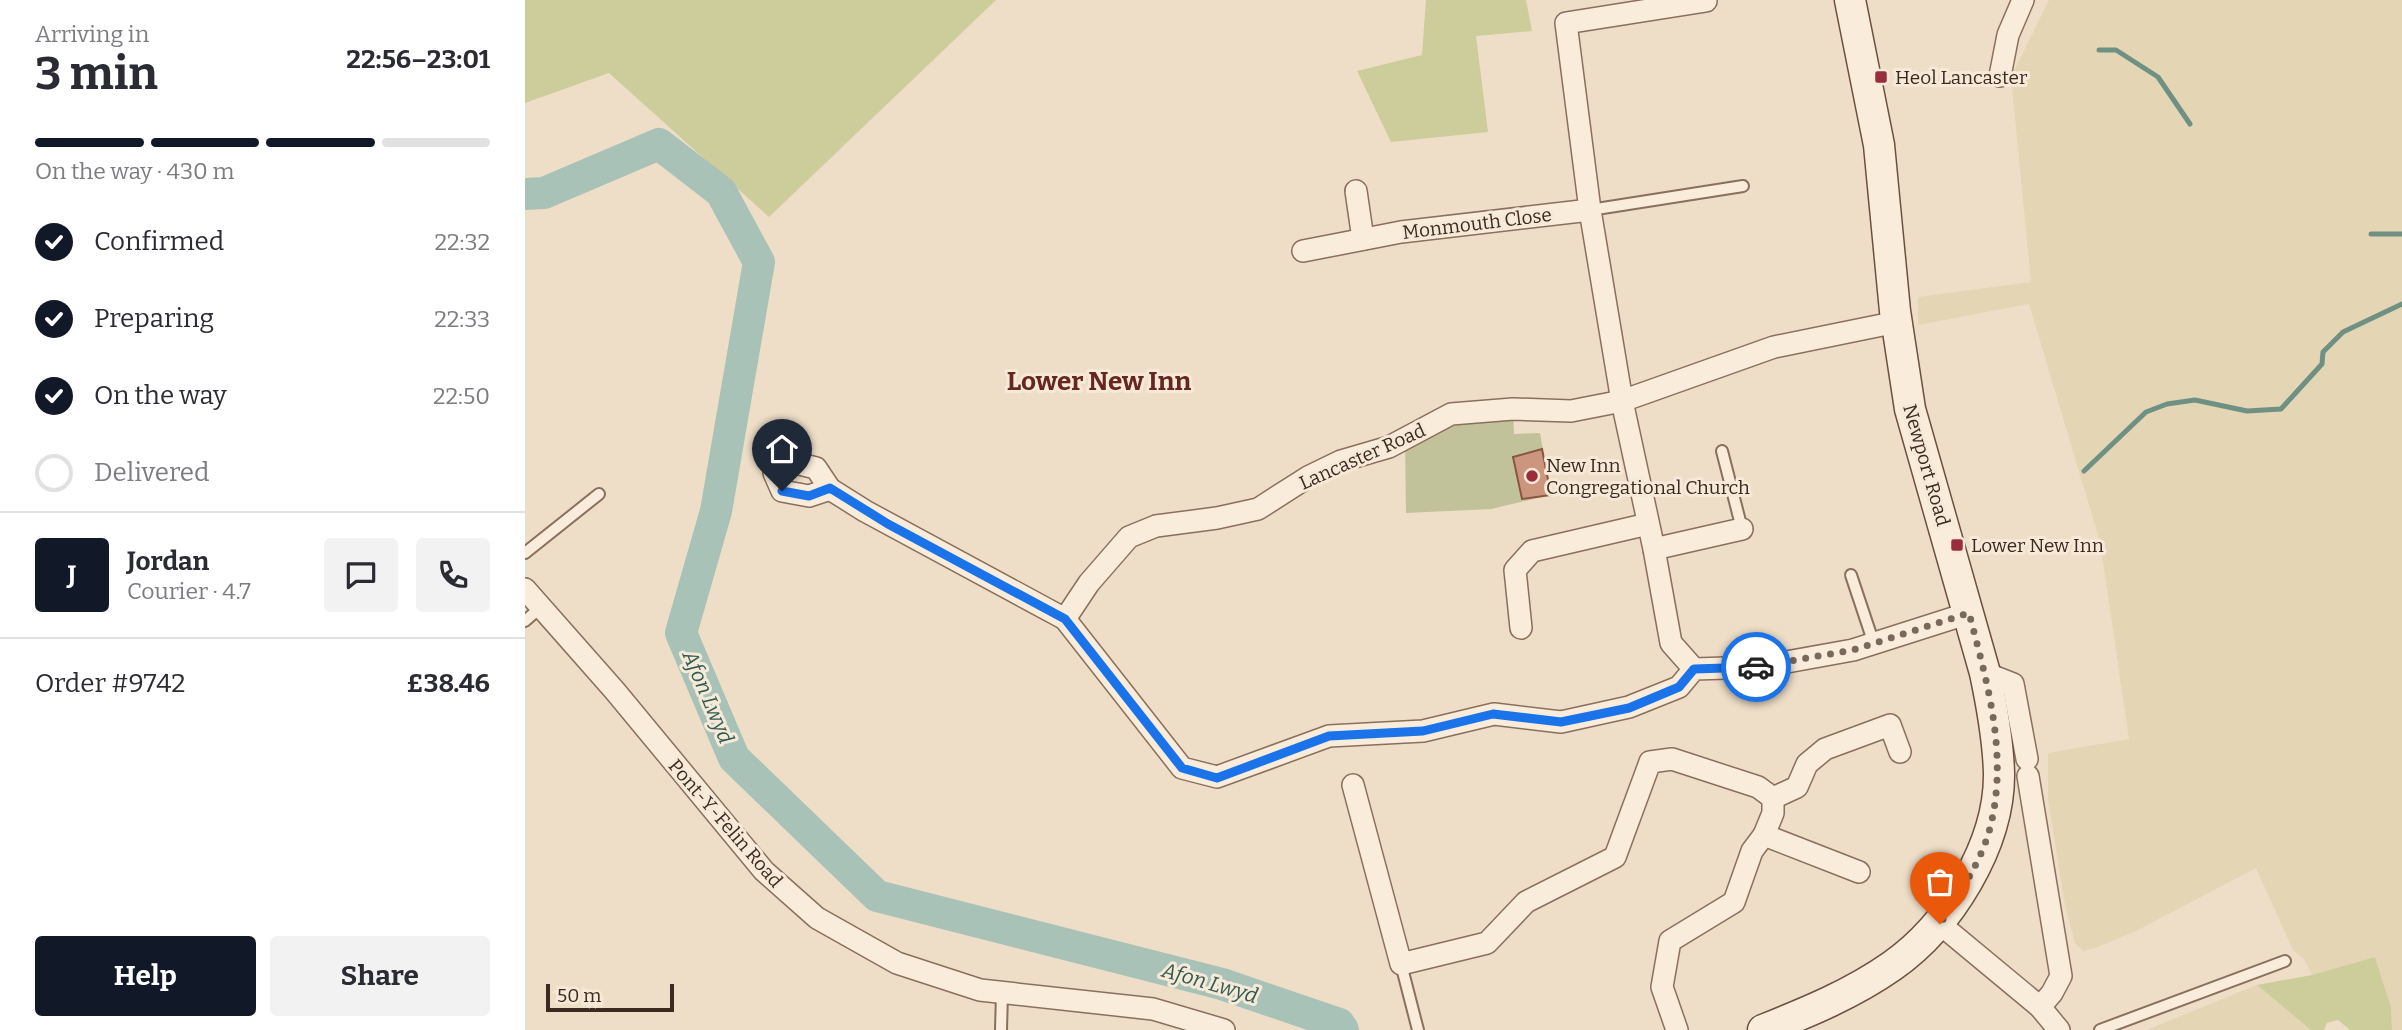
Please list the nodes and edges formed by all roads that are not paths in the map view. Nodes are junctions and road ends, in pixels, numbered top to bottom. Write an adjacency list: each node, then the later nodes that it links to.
1 (1850, 0): 10 (street, Newport Road)
2 (2023, 0): 4 (street)
3 (1706, 1): 7 (street)
4 (2000, 76)
5 (1743, 186): 7 (lane)
6 (1356, 191): 8 (street)
7 (1590, 210): 8 (street, Monmouth Close); 11 (street)
8 (1363, 239): 9 (street, Monmouth Close)
9 (1303, 251)
10 (1897, 322): 11 (street, Lancaster Road); 21 (street, Newport Road)
11 (1622, 401): 15 (street); 23 (street, Lancaster Road)
12 (1722, 450): 16 (lane)
13 (830, 488): 23 (street)
14 (599, 494): 18 (lane)
15 (1648, 524): 17 (street); 24 (street)
16 (1742, 528): 17 (street)
17 (1654, 549): 26 (street)
18 (525, 553)
19 (1851, 575): 25 (lane)
20 (525, 589): 22 (street, Pont-Y-Felin Road)
21 (1969, 613): 25 (street); 27 (street, Newport Road)
22 (533, 614): 36 (street, Pont-Y-Felin Road)
23 (1065, 619): 26 (street)
24 (1521, 628)
25 (1874, 643): 26 (street)
26 (1694, 669)
27 (1985, 673): 33 (street, Newport Road); 37 (street)
28 (1900, 752): 30 (street)
29 (1353, 785): 35 (street)
30 (1773, 798): 31 (street); 35 (street)
31 (1763, 835): 32 (street); 41 (street)
32 (1859, 872)
33 (1940, 924): 37 (street); 42 (street, Newport Road)
34 (2285, 961): 44 (lane)
35 (1401, 964): 40 (lane)
36 (1002, 993): 38 (lane); 39 (street, Pont-Y-Felin Road)
37 (2040, 1007): 43 (street)
38 (1001, 1030)
39 (1224, 1030)
40 (1418, 1030)
41 (1677, 1030)
42 (1763, 1030)
43 (2059, 1030)
44 (2100, 1030)

